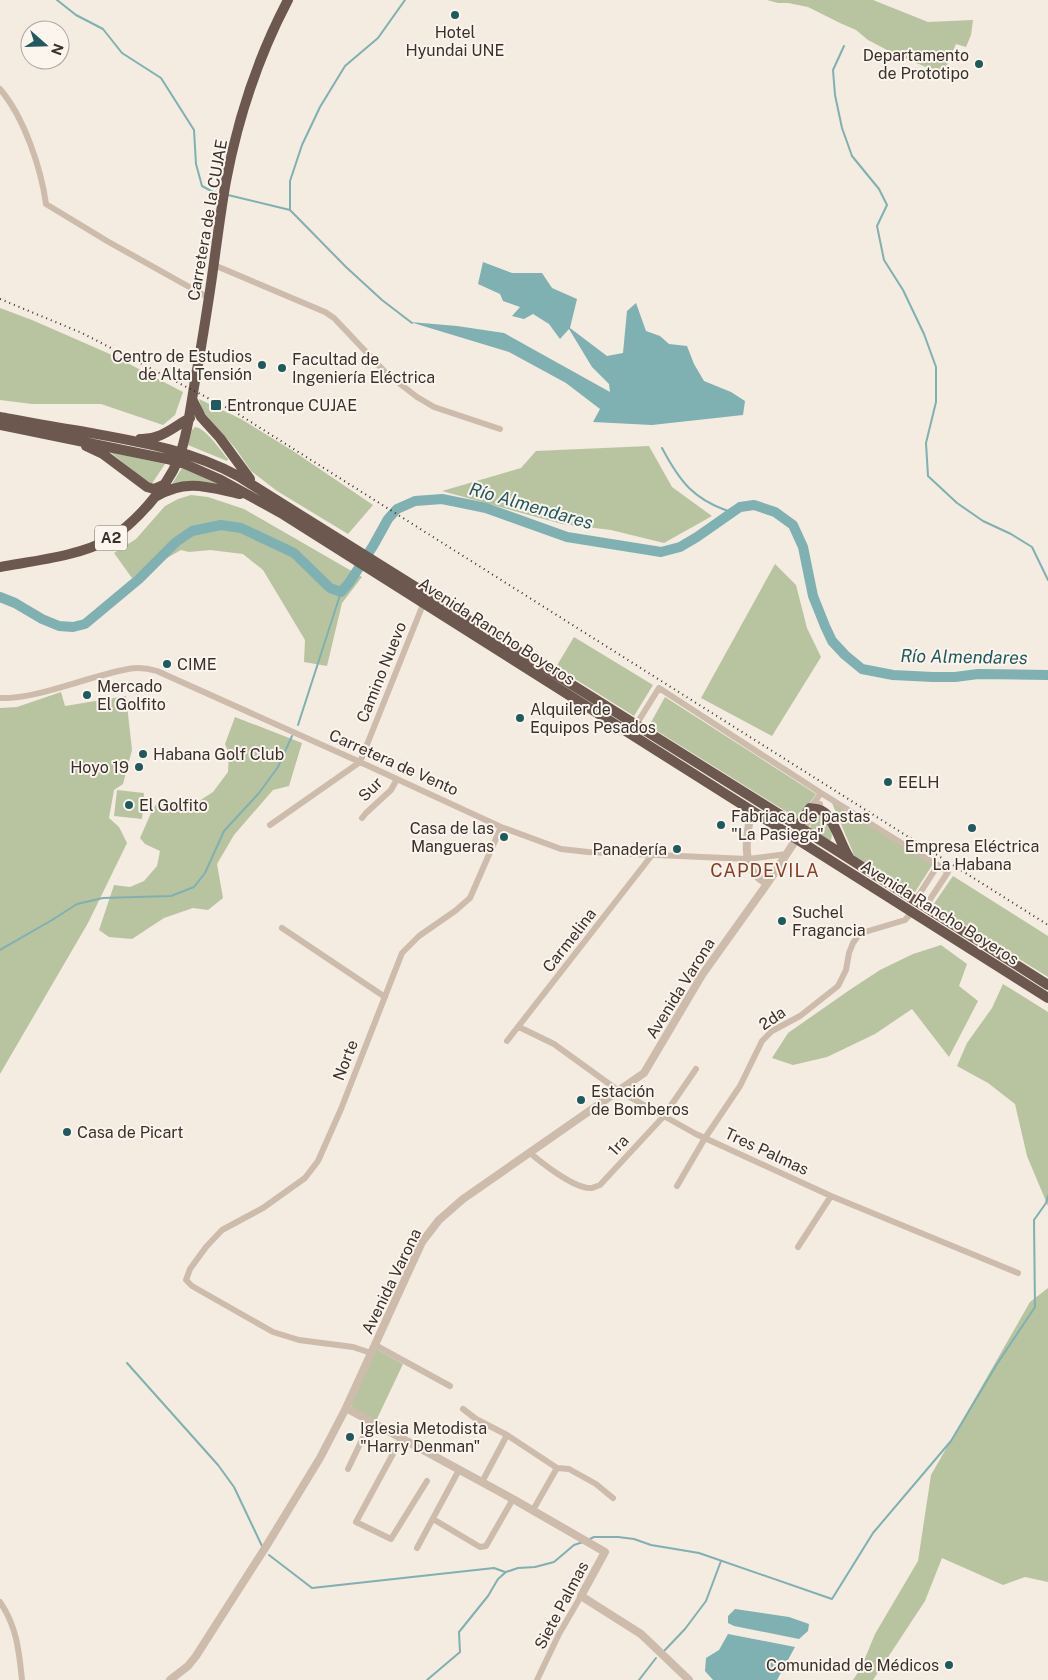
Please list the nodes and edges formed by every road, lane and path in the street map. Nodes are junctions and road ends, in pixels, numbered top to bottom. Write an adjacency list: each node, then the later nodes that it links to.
1 (288, 0): 3 (highway, Carretera de la CUJAE)
2 (0, 90): 4 (street)
3 (214, 265): 4 (highway, Carretera de la CUJAE); 10 (street)
4 (209, 298): 5 (highway, Carretera de la CUJAE)
5 (192, 399): 7 (highway, Carretera de la CUJAE); 8 (highway)
6 (0, 417): 12 (highway, Avenida Rancho Boyeros)
7 (188, 419): 8 (highway); 12 (highway); 13 (highway, Carretera de la CUJAE)
8 (205, 421): 16 (highway)
9 (0, 425): 11 (highway, Avenida Rancho Boyeros)
10 (500, 429)
11 (62, 437): 13 (highway, Avenida Rancho Boyeros); 14 (highway)
12 (117, 438): 13 (highway, Avenida Rancho Boyeros)
13 (179, 457): 15 (highway, A2); 16 (highway, Avenida Rancho Boyeros)
14 (136, 479): 15 (highway); 18 (highway)
15 (163, 484): 17 (highway, A2)
16 (260, 494): 17 (highway); 20 (highway, Avenida Rancho Boyeros)
17 (152, 499): 18 (highway, A2)
18 (143, 509): 19 (highway, A2)
19 (0, 567)
20 (392, 577): 21 (highway, Avenida Rancho Boyeros); 23 (highway, Avenida Rancho Boyeros)
21 (424, 602): 24 (street, Camino Nuevo); 28 (highway, Avenida Rancho Boyeros)
22 (0, 698): 24 (street, Carretera de Vento)
23 (636, 724): 26 (street); 32 (highway, Avenida Rancho Boyeros)
24 (360, 762): 25 (street, Carretera de Vento); 30 (street)
25 (397, 779): 29 (street, Sur); 31 (street, Carretera de Vento)
26 (821, 793): 27 (street); 27 (street); 38 (street)
27 (817, 808): 32 (highway); 37 (highway)
28 (751, 809): 33 (highway, Avenida Rancho Boyeros); 36 (street)
29 (362, 818)
30 (270, 825)
31 (501, 827): 35 (street, Carretera de Vento); 45 (street, Norte)
32 (801, 828): 33 (street, Avenida Varona); 37 (highway, Avenida Rancho Boyeros)
33 (796, 838): 34 (street, Avenida Varona); 42 (highway, Avenida Rancho Boyeros)
34 (787, 854): 36 (street, Carretera de Vento); 39 (street, Avenida Varona)
35 (652, 855): 36 (street, Carretera de Vento); 47 (street, Carmelina)
36 (748, 859): 39 (street)
37 (853, 862): 40 (highway, Avenida Rancho Boyeros)
38 (938, 865): 40 (street); 41 (street)
39 (767, 884): 50 (street, Avenida Varona)
40 (915, 901): 41 (highway, Avenida Rancho Boyeros)
41 (924, 907): 44 (highway, Avenida Rancho Boyeros)
42 (912, 912): 46 (highway, Avenida Rancho Boyeros); 52 (street, 2da)
43 (282, 928): 45 (street)
44 (1048, 985)
45 (385, 997): 58 (street, Norte)
46 (1048, 998)
47 (518, 1027): 48 (street, Carmelina); 50 (street, Tres Palmas)
48 (507, 1041)
49 (696, 1069): 51 (street, 1ra)
50 (619, 1091): 51 (street, Tres Palmas); 53 (street, Avenida Varona)
51 (663, 1117): 52 (street, Tres Palmas); 53 (street, 1ra)
52 (705, 1138): 54 (street, 2da); 55 (street, Tres Palmas)
53 (530, 1152): 58 (street, Avenida Varona)
54 (677, 1186)
55 (831, 1196): 56 (street); 57 (street, Tres Palmas)
56 (798, 1247)
57 (1018, 1273)
58 (373, 1349): 59 (street); 60 (street, Avenida Varona)
59 (450, 1386)
60 (346, 1408): 62 (street); 78 (street, Avenida Varona)
61 (463, 1410): 63 (street)
62 (370, 1423): 64 (street); 66 (street)
63 (507, 1435): 65 (street); 69 (street)
64 (400, 1439): 67 (street); 68 (street)
65 (557, 1468): 70 (street); 72 (street)
66 (348, 1469)
67 (459, 1470): 69 (street); 73 (street)
68 (427, 1481)
69 (482, 1482): 71 (street)
70 (613, 1498)
71 (513, 1499): 72 (street); 73 (street)
72 (532, 1510): 75 (street, Siete Palmas)
73 (432, 1520): 74 (street)
74 (417, 1548)
75 (581, 1596): 79 (street, Siete Palmas); 80 (street)
76 (0, 1602): 77 (street)
77 (22, 1680)
78 (170, 1680)
79 (537, 1680)
80 (689, 1680)

